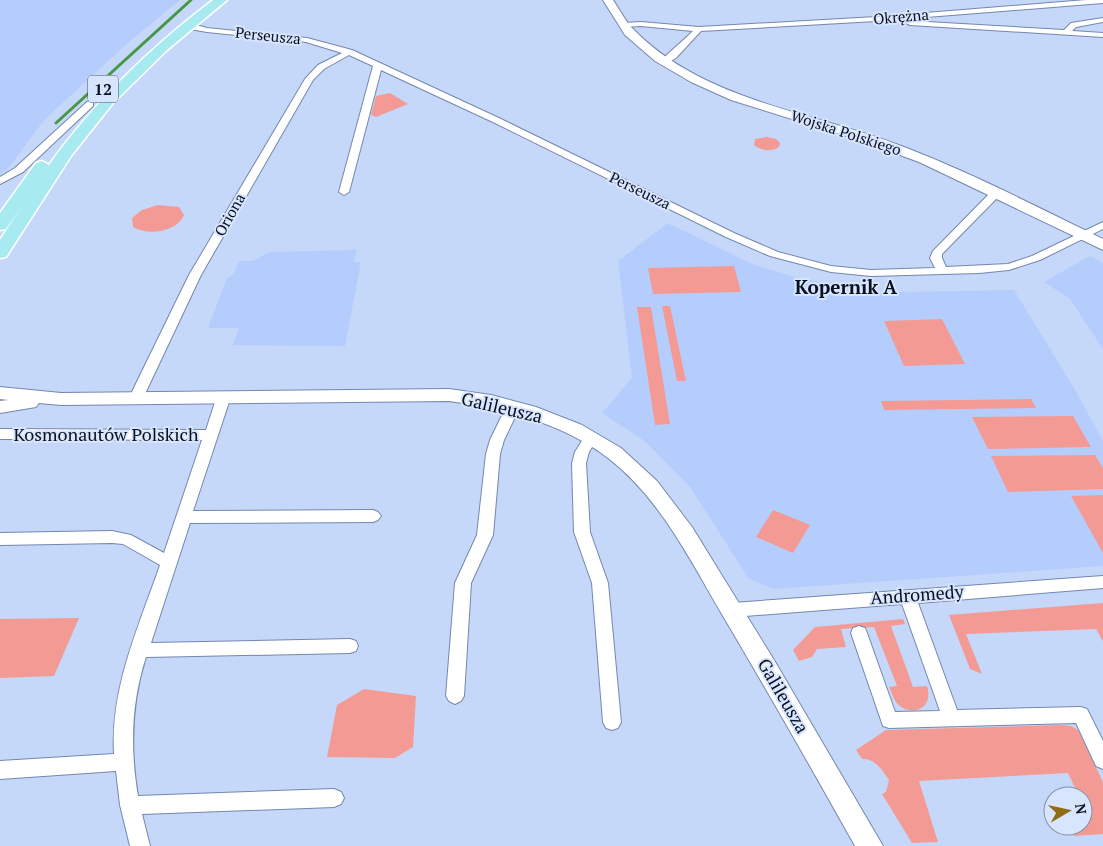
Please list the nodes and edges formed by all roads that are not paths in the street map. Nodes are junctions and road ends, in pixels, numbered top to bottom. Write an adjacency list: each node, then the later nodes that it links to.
1 (204, 0): 17 (main road, 12)
2 (221, 0): 7 (main road, 12)
3 (608, 0): 8 (street, Wojska Polskiego)
4 (1103, 1): 5 (street, Okrężna)
5 (850, 20): 9 (street, Okrężna); 11 (street, Okrężna)
6 (1103, 20): 11 (street, Okrężna)
7 (192, 22): 10 (street, Perseusza); 13 (main road, 12)
8 (624, 25): 9 (street, Okrężna); 15 (street, Wojska Polskiego)
9 (699, 29): 15 (street)
10 (207, 30): 13 (street, Perseusza); 14 (street, Perseusza)
11 (1069, 32): 12 (street, Okrężna)
12 (1103, 35)
13 (172, 39): 25 (main road, 12)
14 (349, 52): 16 (street, Perseusza); 29 (street, Oriona)
15 (664, 62): 20 (street, Wojska Polskiego)
16 (378, 64): 19 (street); 26 (street, Perseusza)
17 (90, 104): 18 (main road, 12); 18 (street)
18 (9, 186): 21 (main road, 12)
19 (344, 192)
20 (996, 192): 23 (street, Wojska Polskiego); 26 (street)
21 (0, 225)
22 (1103, 225): 23 (street, Perseusza)
23 (1083, 236): 24 (street, Wojska Polskiego); 26 (street, Perseusza)
24 (1103, 245)
25 (0, 253)
26 (942, 271)
27 (0, 393): 30 (street, Galileusza)
28 (224, 396): 29 (street, Galileusza); 32 (street, Galileusza); 34 (street, Kosmonautów Polskich)
29 (136, 398): 30 (street, Galileusza)
30 (61, 399): 31 (street, Galileusza)
31 (0, 407)
32 (513, 407): 35 (street, Galileusza); 46 (street)
33 (0, 434): 34 (street, Kosmonautów Polskich)
34 (212, 435): 37 (street, Kosmonautów Polskich)
35 (590, 439): 42 (street, Galileusza); 48 (street)
36 (372, 516): 37 (street)
37 (185, 517): 39 (street, Kosmonautów Polskich)
38 (0, 539): 39 (street)
39 (168, 563): 45 (street, Kosmonautów Polskich)
40 (1102, 582): 41 (street, Andromedy)
41 (907, 596): 42 (street, Andromedy); 47 (street)
42 (732, 610): 55 (street, Galileusza)
43 (859, 633): 47 (street)
44 (350, 646): 45 (street)
45 (140, 650): 50 (street, Kosmonautów Polskich)
46 (455, 696)
47 (951, 717): 49 (street)
48 (612, 722)
49 (1103, 760)
50 (124, 762): 51 (street); 53 (street, Kosmonautów Polskich)
51 (0, 770)
52 (334, 798): 53 (street)
53 (130, 805): 54 (street, Kosmonautów Polskich)
54 (140, 846)
55 (870, 846)

